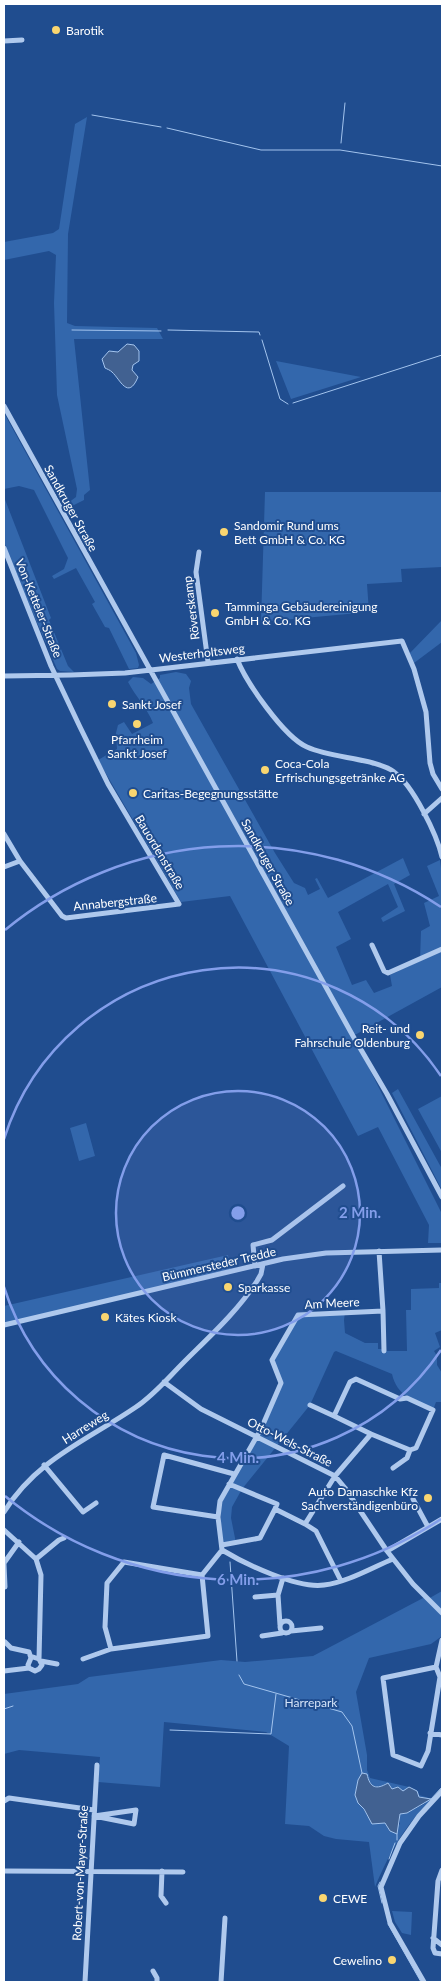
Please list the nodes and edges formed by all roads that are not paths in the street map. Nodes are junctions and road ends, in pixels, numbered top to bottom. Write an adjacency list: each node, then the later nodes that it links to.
1 (22, 40): 2 (street)
2 (4, 41)
3 (4, 406): 8 (street, Sandkruger Straße)
4 (4, 548): 10 (street, Von-Ketteler-Straße)
5 (199, 552): 7 (street, Röverskamp)
6 (237, 659): 7 (street, Westerholtsweg); 11 (street, Westerholtsweg); 13 (street)
7 (208, 662): 8 (street, Westerholtsweg)
8 (150, 670): 10 (street, Westerholtsweg); 24 (street, Sandkruger Straße)
9 (4, 676): 10 (street, Westerholtsweg)
10 (57, 676): 18 (street, Bauordenstraße)
11 (442, 789)
12 (442, 798): 13 (street)
13 (424, 814): 15 (street)
14 (4, 834): 16 (street, Annabergstraße)
15 (442, 857)
16 (20, 861): 17 (street); 18 (street, Annabergstraße)
17 (4, 867)
18 (179, 904)
19 (372, 945): 21 (street)
20 (442, 948): 21 (street)
21 (386, 972): 22 (street)
22 (382, 980)
23 (343, 1186): 28 (street)
24 (442, 1197)
25 (442, 1250): 26 (street, Bümmersteder Tredde)
26 (379, 1251): 27 (street, Bümmersteder Tredde); 29 (street)
27 (263, 1264): 28 (street, Bümmersteder Tredde); 32 (street)
28 (255, 1266): 30 (street, Bümmersteder Tredde)
29 (383, 1311): 31 (street); 36 (street, Am Meere)
30 (4, 1325)
31 (384, 1351)
32 (164, 1382): 36 (street, Otto-Wels-Straße); 38 (street, Harreweg)
33 (310, 1405): 34 (street)
34 (334, 1416): 35 (street); 37 (street)
35 (371, 1434): 37 (street); 41 (street)
36 (257, 1436): 40 (street); 41 (street, Otto-Wels-Straße)
37 (410, 1450): 39 (street)
38 (44, 1465): 44 (street); 46 (street, Harreweg)
39 (393, 1468)
40 (234, 1474): 42 (street); 47 (street)
41 (335, 1476): 49 (street); 55 (street, Otto-Wels-Straße)
42 (229, 1484): 45 (street); 47 (street)
43 (413, 1499): 50 (street)
44 (96, 1502)
45 (275, 1509): 49 (street); 54 (street)
46 (4, 1512)
47 (218, 1517): 54 (street)
48 (442, 1519): 50 (street)
49 (306, 1524): 61 (street)
50 (428, 1527): 55 (street)
51 (4, 1530): 53 (street)
52 (64, 1538): 57 (street)
53 (19, 1542): 57 (street); 58 (street)
54 (222, 1548): 59 (street); 60 (street)
55 (387, 1551): 56 (street, Otto-Wels-Straße)
56 (393, 1558): 61 (street); 65 (street, Otto-Wels-Straße)
57 (36, 1559): 76 (street)
58 (4, 1563): 62 (street)
59 (202, 1575): 73 (street); 73 (street)
60 (283, 1578): 61 (street); 63 (street)
61 (341, 1581)
62 (5, 1587)
63 (278, 1595): 64 (street); 66 (street)
64 (255, 1597)
65 (442, 1612)
66 (280, 1625): 68 (street); 69 (street)
67 (321, 1628): 68 (street)
68 (291, 1631): 69 (street)
69 (282, 1633): 70 (street)
70 (262, 1636)
71 (442, 1640): 78 (street)
72 (4, 1643): 74 (street)
73 (111, 1649): 75 (street)
74 (30, 1658): 76 (street); 79 (street)
75 (83, 1659)
76 (40, 1660): 77 (street); 79 (street)
77 (57, 1664)
78 (436, 1667): 81 (street); 81 (street)
79 (29, 1668): 80 (street)
80 (4, 1671)
81 (430, 1733): 82 (street)
82 (442, 1735)
83 (97, 1764): 86 (street, Robert-von-Mayer-Straße)
84 (442, 1791): 101 (street)
85 (4, 1801): 86 (street)
86 (94, 1813): 86 (street); 89 (street, Robert-von-Mayer-Straße)
87 (442, 1870): 94 (street)
88 (4, 1871): 89 (street)
89 (90, 1871): 90 (street); 98 (street, Robert-von-Mayer-Straße)
90 (162, 1871): 91 (street); 92 (street)
91 (183, 1872)
92 (166, 1903)
93 (225, 1918): 100 (street)
94 (433, 1938): 95 (street); 96 (street)
95 (442, 1945)
96 (442, 1954)
97 (153, 1971): 99 (street)
98 (85, 1982)
99 (157, 1982)
100 (221, 1982)
101 (424, 1982)

